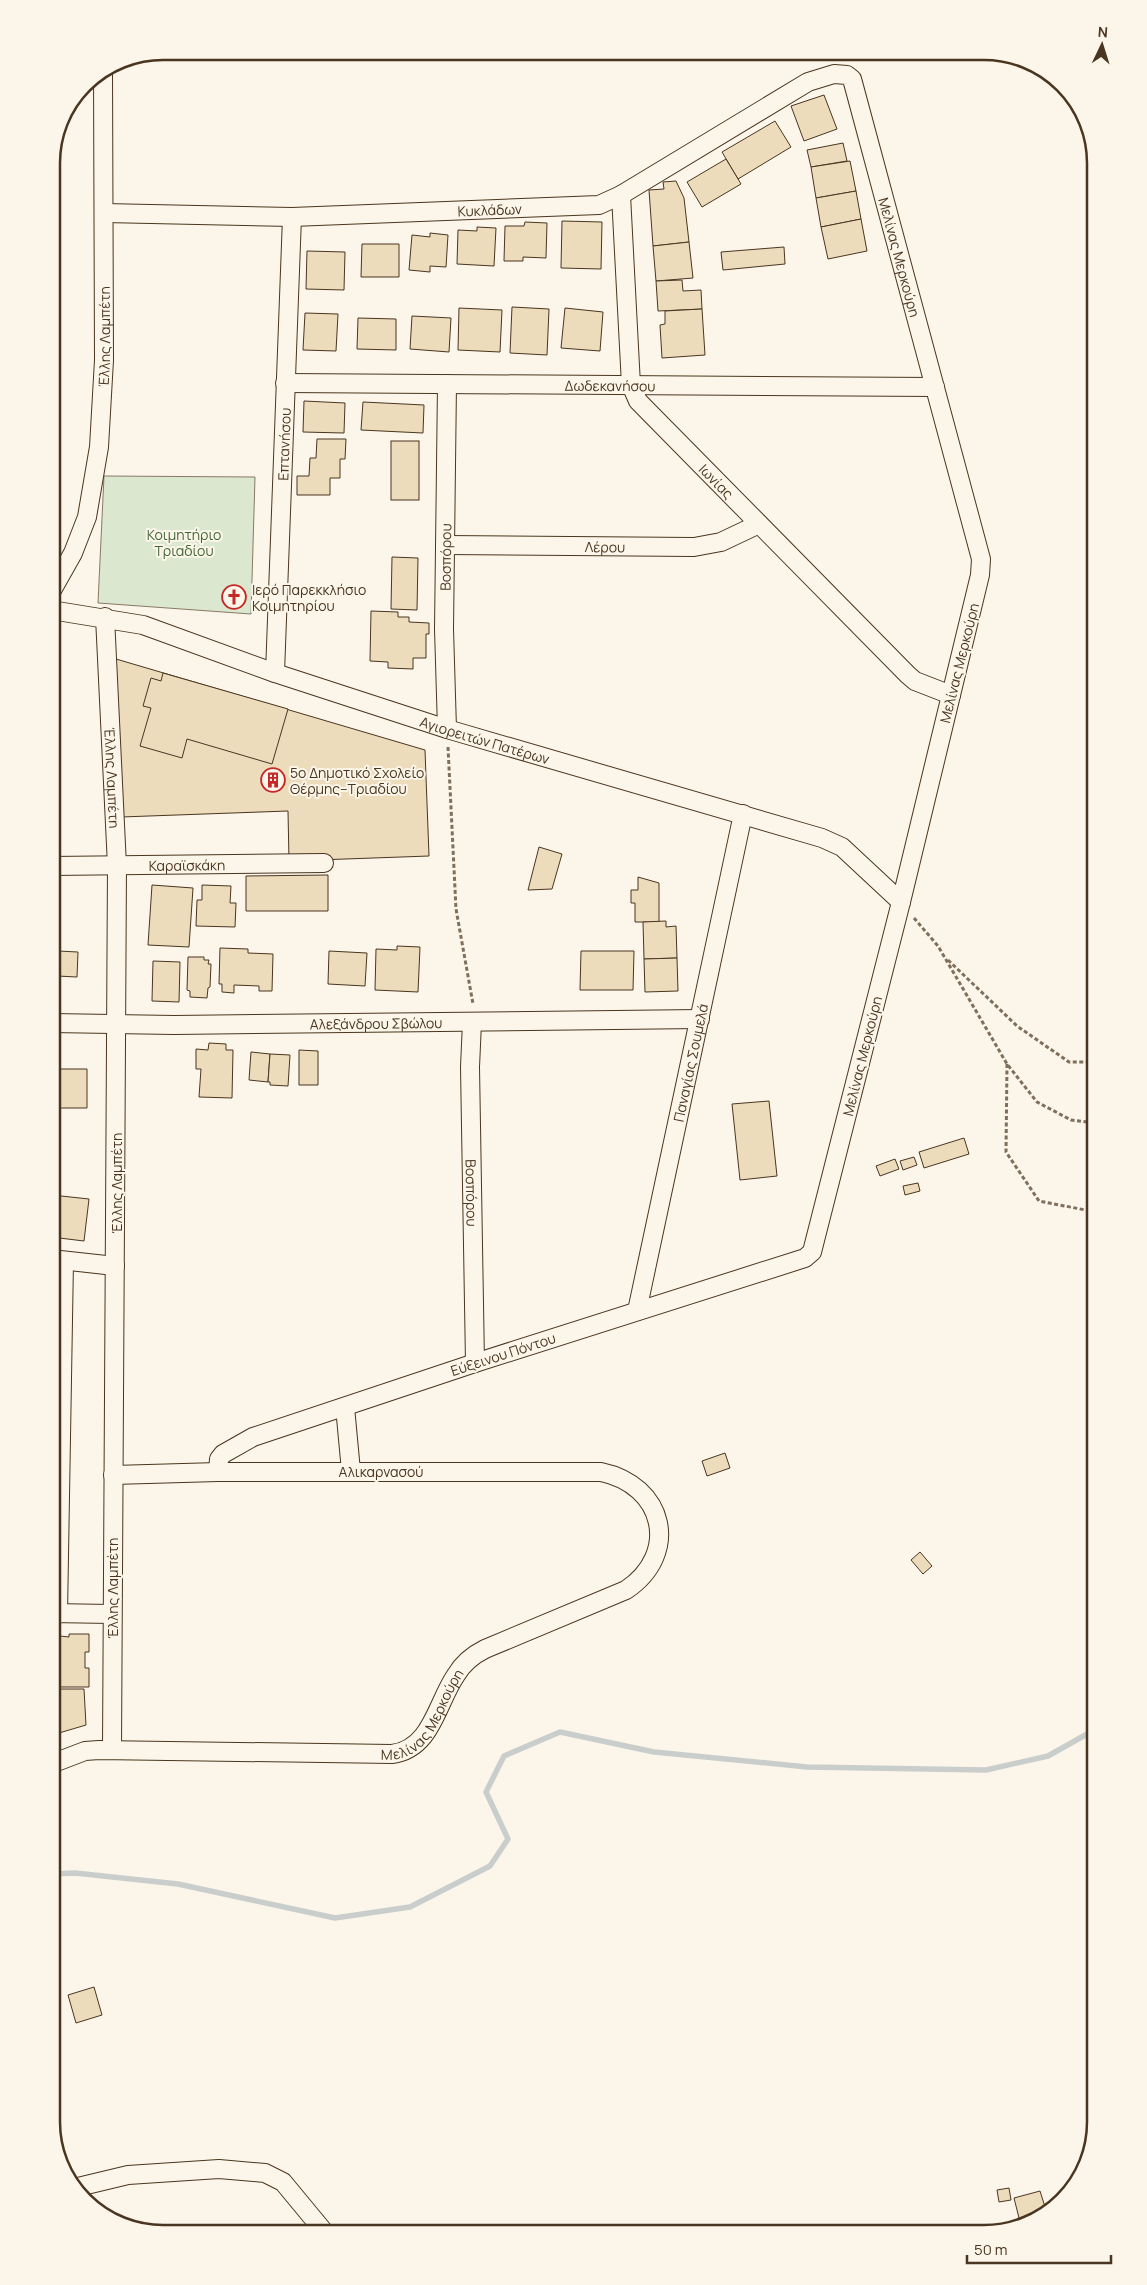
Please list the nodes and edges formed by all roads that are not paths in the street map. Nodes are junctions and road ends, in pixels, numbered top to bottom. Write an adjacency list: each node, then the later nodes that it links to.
1 (842, 73): 3 (street, Κυκλάδων); 9 (street, Μελίνας Μερκούρη)
2 (103, 79): 4 (street, Έλλης Λαμπέτη)
3 (621, 195): 5 (street, Κυκλάδων); 8 (street, Ιωνίας)
4 (104, 213): 5 (street, Κυκλάδων); 12 (street, Έλλης Λαμπέτη)
5 (292, 217): 6 (street, Επτανήσου)
6 (285, 383): 7 (street, Δωδεκανήσου); 15 (street, Επτανήσου)
7 (447, 384): 8 (street, Δωδεκανήσου); 11 (street, Βοσπόρου)
8 (631, 385): 9 (street, Δωδεκανήσου); 10 (street, Ιωνίας)
9 (935, 387): 16 (street, Μελίνας Μερκούρη)
10 (759, 524): 11 (street, Λέρου); 16 (street, Ιωνίας)
11 (445, 545): 17 (street, Βοσπόρου)
12 (60, 576)
13 (60, 611): 14 (street, Αγιορειτών Πατέρων)
14 (105, 617): 15 (street, Αγιορειτών Πατέρων); 21 (street, Έλλης Λαμπέτη)
15 (275, 673): 17 (street, Αγιορειτών Πατέρων)
16 (951, 695): 22 (street, Μελίνας Μερκούρη)
17 (447, 729): 18 (street, Αγιορειτών Πατέρων)
18 (743, 814): 22 (street, Αγιορειτών Πατέρων); 23 (street, Παναγίας Σουμελά)
19 (324, 863): 21 (street, Καραϊσκάκη)
20 (60, 866): 21 (street, Καραϊσκάκη)
21 (117, 866): 26 (street, Έλλης Λαμπέτη)
22 (901, 902): 27 (street, Μελίνας Μερκούρη)
23 (700, 1020): 24 (street, Αλεξάνδρου Σβώλου); 30 (street, Παναγίας Σουμελά)
24 (472, 1022): 26 (street, Αλεξάνδρου Σβώλου); 31 (street, Βοσπόρου)
25 (60, 1023): 26 (street, Αλεξάνδρου Σβώλου)
26 (117, 1025): 29 (street, Έλλης Λαμπέτη)
27 (805, 1258): 30 (street, Εύξεινου Πόντου)
28 (60, 1260): 29 (street)
29 (115, 1266): 35 (street, Έλλης Λαμπέτη)
30 (637, 1311): 31 (street, Εύξεινου Πόντου)
31 (474, 1363): 32 (street, Εύξεινου Πόντου)
32 (345, 1408): 33 (street); 34 (street, Εύξεινου Πόντου)
33 (351, 1471): 34 (street, Αλικαρνασού); 36 (street, Αλικαρνασού)
34 (218, 1472): 35 (street, Αλικαρνασού)
35 (113, 1476): 38 (street, Έλλης Λαμπέτη)
36 (643, 1492): 39 (street, Μελίνας Μερκούρη)
37 (60, 1614): 38 (street)
38 (112, 1614): 39 (street, Έλλης Λαμπέτη)
39 (112, 1750): 40 (street, Μελίνας Μερκούρη)
40 (60, 1761)
41 (82, 2186): 42 (street)
42 (319, 2225)

